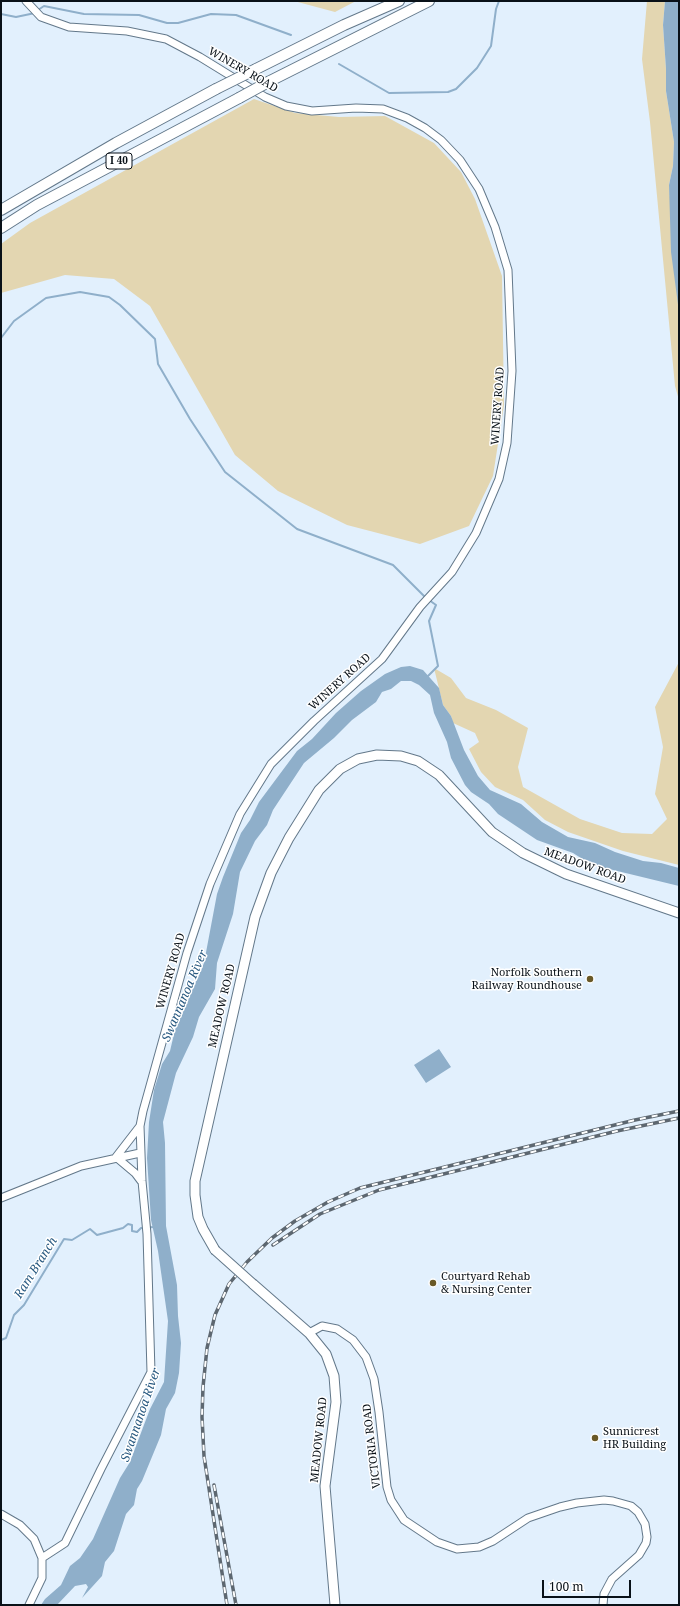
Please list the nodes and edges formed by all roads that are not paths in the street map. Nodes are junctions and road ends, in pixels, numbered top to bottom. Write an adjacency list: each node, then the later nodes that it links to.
1 (399, 1): 4 (highway, I 40, bridge)
2 (429, 1): 5 (highway, I 40, bridge)
3 (28, 3): 7 (street, WINERY ROAD)
4 (1, 210)
5 (1, 228)
6 (679, 913): 12 (main road, MEADOW ROAD, bridge)
7 (140, 1126): 8 (street, WINERY ROAD); 9 (street)
8 (140, 1153): 9 (street); 10 (street, WINERY ROAD)
9 (116, 1157): 10 (street); 11 (street)
10 (142, 1181): 14 (street, WINERY ROAD)
11 (1, 1198)
12 (310, 1333): 16 (main road, MEADOW ROAD); 17 (street, VICTORIA ROAD)
13 (1, 1514): 14 (street)
14 (42, 1558): 15 (street)
15 (29, 1605)
16 (335, 1605)
17 (603, 1605)

